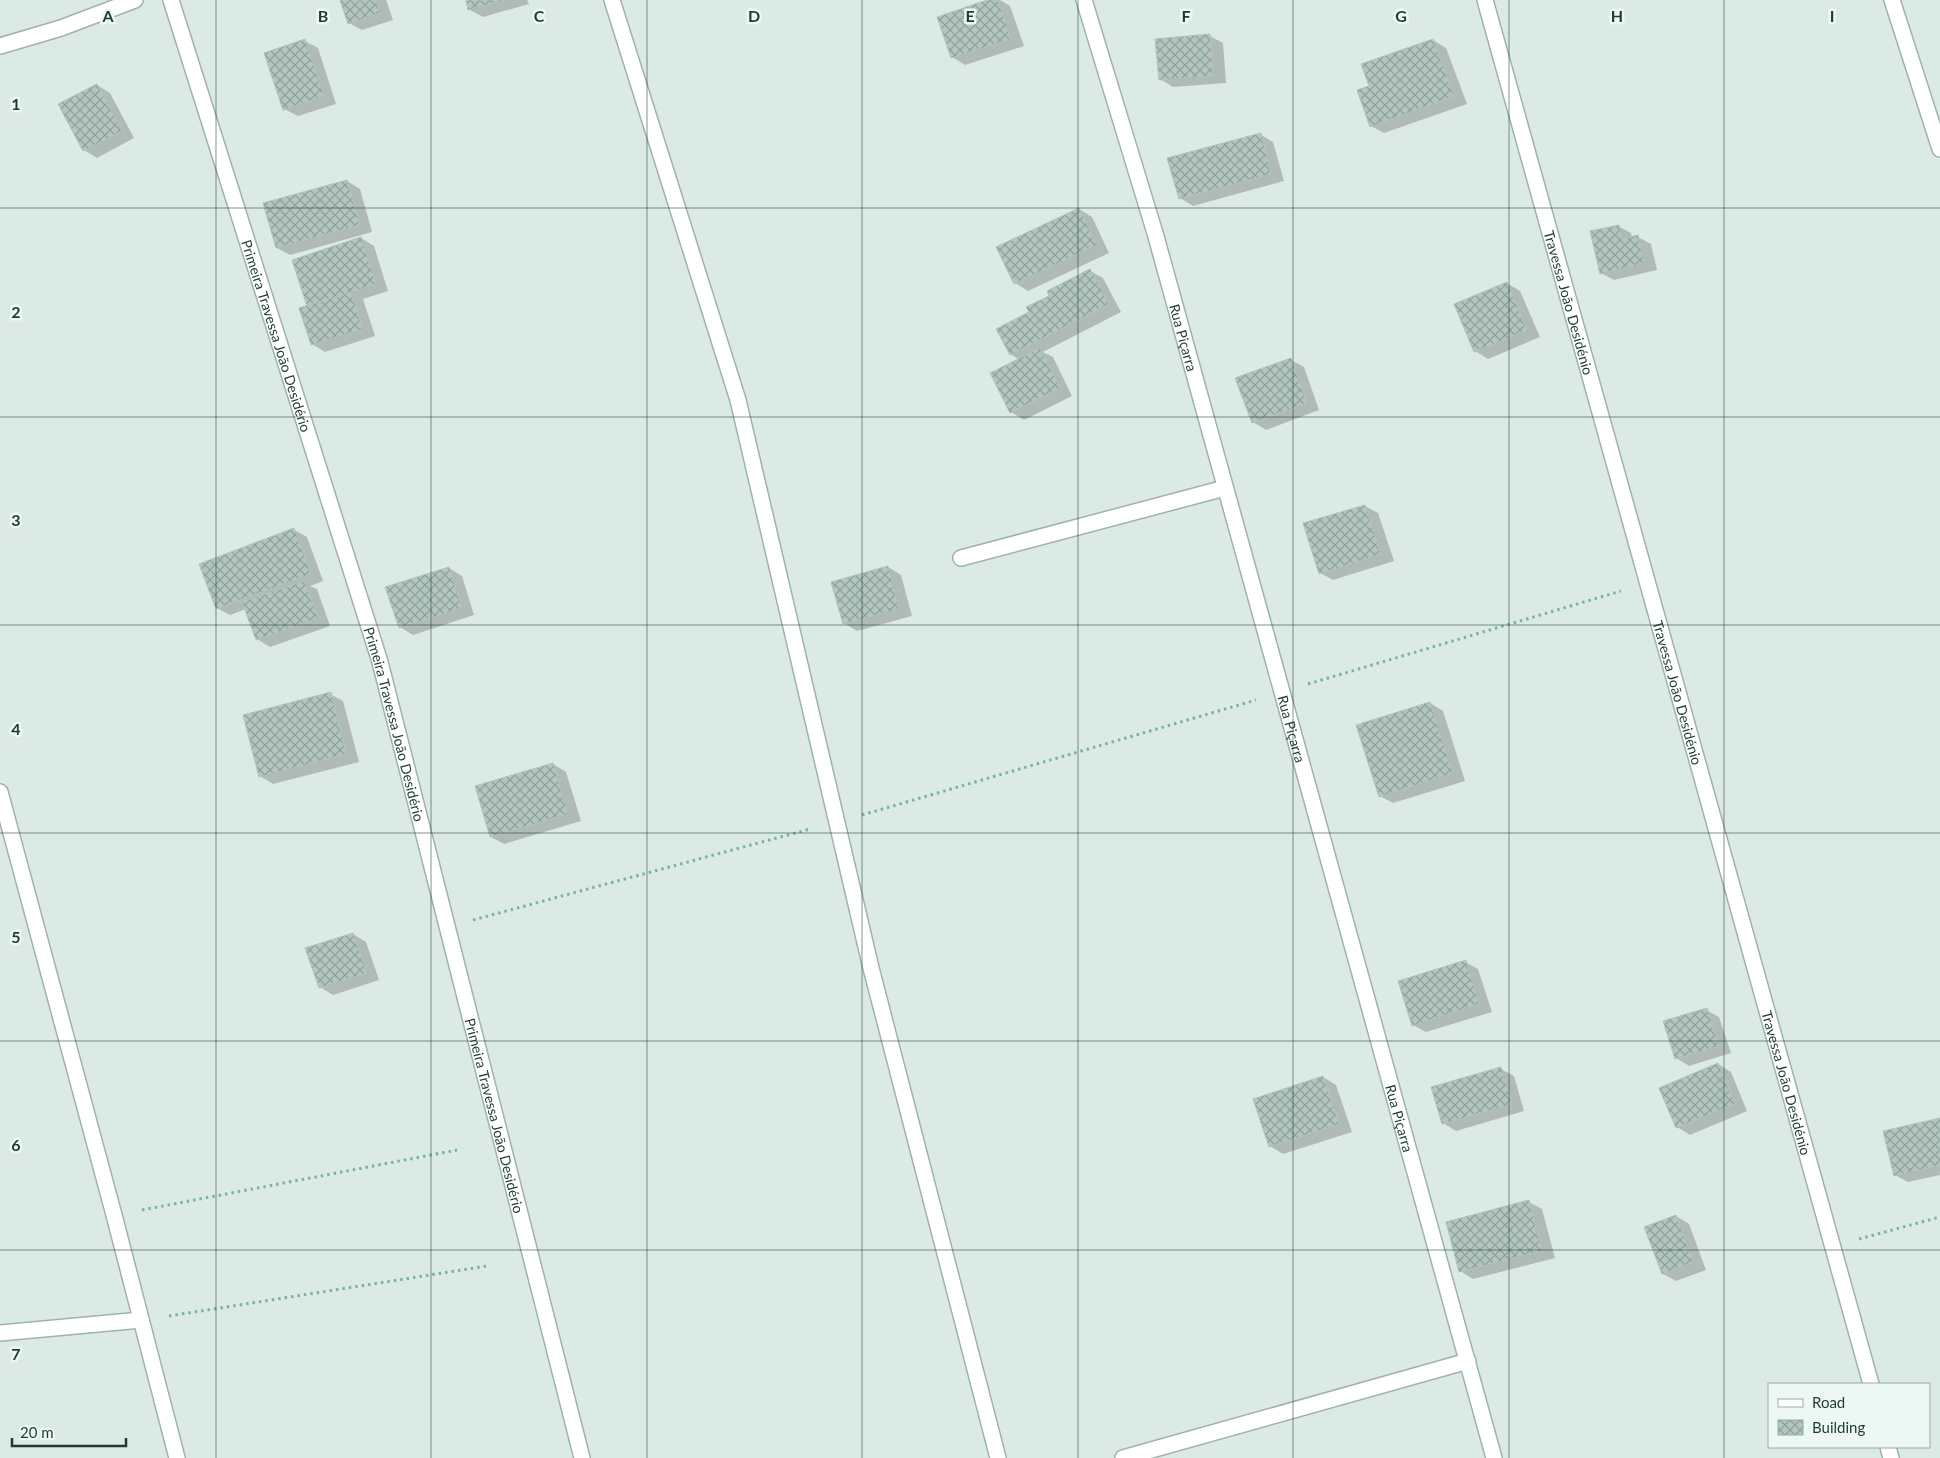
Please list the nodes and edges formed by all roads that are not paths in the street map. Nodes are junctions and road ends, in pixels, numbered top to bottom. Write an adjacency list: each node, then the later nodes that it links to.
1 (135, 0): 7 (street)
2 (171, 0): 17 (street, Primeira Travessa João Desidério)
3 (612, 0): 18 (street)
4 (1084, 0): 9 (street, Rua Piçarra)
5 (1485, 0): 15 (street, Travessa João Desidénio)
6 (1892, 0): 8 (street)
7 (0, 46)
8 (1940, 149)
9 (1225, 488): 10 (street); 14 (street, Rua Piçarra)
10 (961, 558)
11 (0, 792): 12 (street)
12 (141, 1320): 13 (street); 16 (street)
13 (0, 1334)
14 (1468, 1361): 19 (street); 20 (street, Rua Piçarra)
15 (1871, 1383)
16 (177, 1458)
17 (582, 1458)
18 (998, 1458)
19 (1124, 1458)
20 (1494, 1458)

